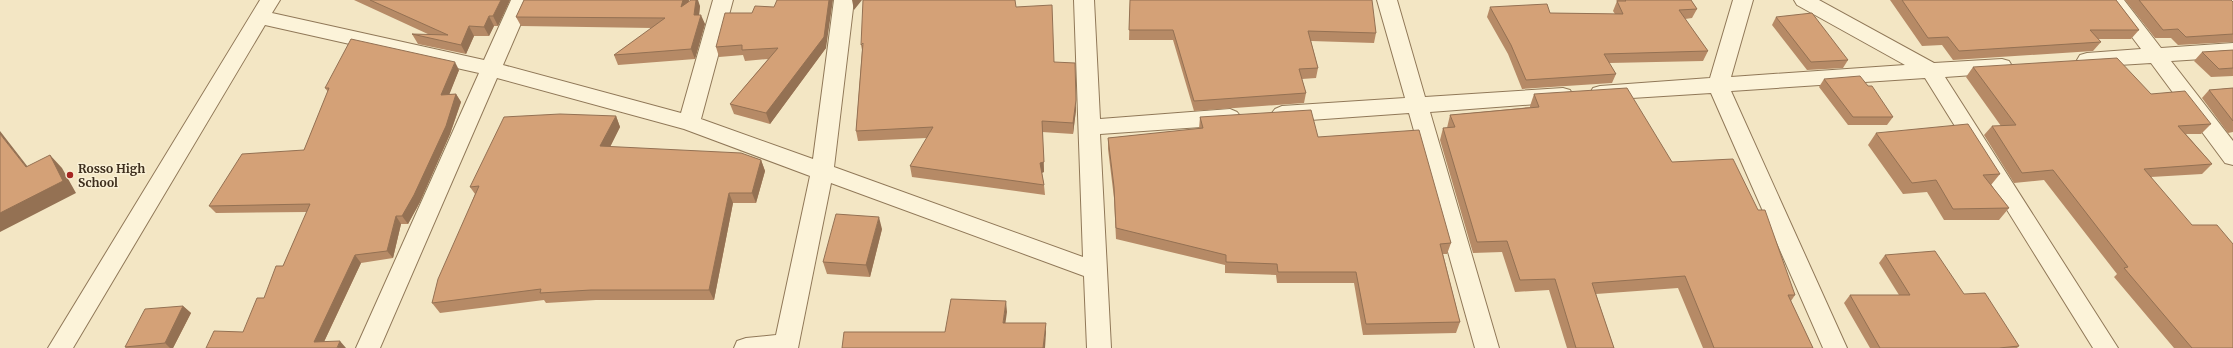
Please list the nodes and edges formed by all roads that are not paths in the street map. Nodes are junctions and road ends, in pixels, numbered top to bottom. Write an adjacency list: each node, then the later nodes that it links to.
1 (521, 0): 14 (street)
2 (723, 0): 18 (street)
3 (844, 0): 21 (street)
4 (1084, 0): 19 (street)
5 (1386, 0): 17 (street)
6 (1743, 0): 16 (street)
7 (1804, 0): 15 (street)
8 (2114, 0): 11 (street)
9 (264, 8): 14 (street); 24 (street)
10 (2233, 50): 11 (street)
11 (2155, 55): 12 (street); 20 (street)
12 (2070, 61)
13 (2024, 64): 15 (street)
14 (492, 69): 18 (street); 25 (street)
15 (1931, 70): 16 (street); 30 (street)
16 (1718, 85): 17 (street); 29 (street)
17 (1417, 105): 19 (street); 28 (street)
18 (689, 123): 21 (street)
19 (1090, 127): 22 (street)
20 (2233, 158)
21 (822, 173): 22 (street); 23 (street)
22 (1096, 271): 27 (street)
23 (787, 347): 26 (street)
24 (60, 348)
25 (368, 348)
26 (746, 348)
27 (1099, 348)
28 (1487, 348)
29 (1834, 348)
30 (2106, 348)

